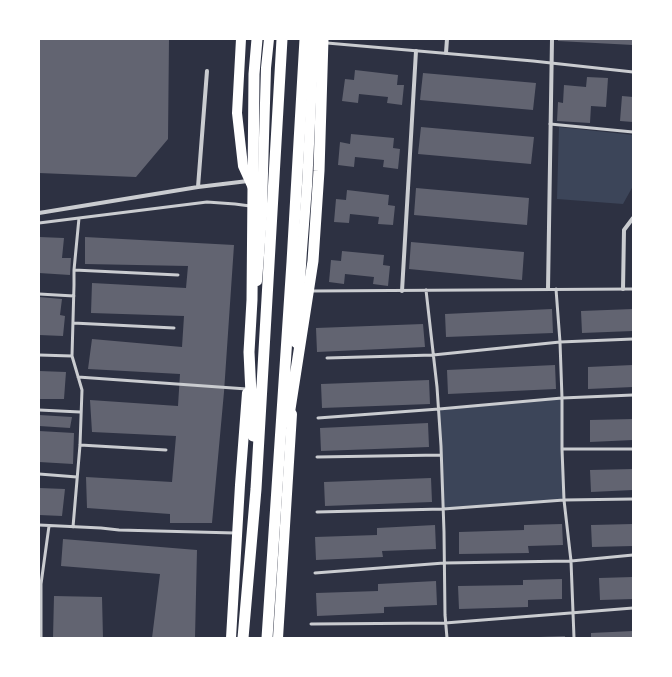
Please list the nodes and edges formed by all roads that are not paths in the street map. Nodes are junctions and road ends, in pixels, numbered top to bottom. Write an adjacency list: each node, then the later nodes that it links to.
1 (241, 39): 17 (main road)
2 (257, 39): 60 (highway)
3 (269, 39): 20 (main road)
4 (282, 39): 60 (highway)
5 (305, 39): 61 (highway)
6 (314, 39): 18 (main road)
7 (447, 39): 11 (street)
8 (552, 39): 12 (street)
9 (326, 40): 10 (lane); 18 (main road); 61 (highway)
10 (416, 51): 11 (lane); 33 (street)
11 (446, 54): 12 (lane)
12 (551, 63): 14 (lane); 15 (street)
13 (207, 71): 19 (street)
14 (633, 72)
15 (550, 124): 16 (lane); 27 (street)
16 (633, 132)
17 (249, 180): 19 (street); 20 (main road)
18 (307, 186): 32 (main road)
19 (198, 187): 21 (street)
20 (262, 208): 22 (lane); 45 (main road)
21 (39, 213)
22 (79, 218): 24 (lane); 25 (lane)
23 (633, 218): 29 (street)
24 (39, 223)
25 (74, 270): 26 (lane); 35 (lane)
26 (178, 276)
27 (548, 289): 28 (lane); 31 (lane)
28 (556, 289): 29 (lane); 39 (lane)
29 (623, 289): 30 (lane)
30 (633, 289)
31 (426, 290): 33 (lane); 41 (lane)
32 (299, 291): 33 (lane); 83 (main road)
33 (402, 291)
34 (39, 294): 35 (lane)
35 (74, 296): 36 (lane)
36 (73, 323): 37 (lane); 42 (lane)
37 (174, 328)
38 (633, 339): 39 (lane)
39 (560, 342): 41 (lane); 47 (lane)
40 (39, 355): 42 (lane)
41 (433, 355): 43 (lane); 48 (lane)
42 (72, 356): 44 (lane)
43 (327, 358)
44 (78, 377): 45 (lane); 50 (lane)
45 (247, 389): 69 (main road)
46 (633, 395): 47 (lane)
47 (562, 398): 48 (lane); 53 (lane)
48 (439, 409): 51 (lane); 56 (lane)
49 (39, 410): 50 (lane)
50 (80, 412): 52 (lane)
51 (318, 418)
52 (80, 445): 55 (lane); 59 (lane)
53 (562, 449): 54 (lane); 63 (lane)
54 (633, 449)
55 (166, 450)
56 (442, 455): 57 (lane); 64 (lane)
57 (317, 457)
58 (39, 474): 59 (lane)
59 (77, 477): 68 (lane)
60 (256, 489): 81 (highway)
61 (277, 490): 82 (highway)
62 (633, 499): 63 (lane)
63 (564, 500): 64 (lane); 71 (lane)
64 (443, 509): 65 (lane); 72 (lane)
65 (317, 512)
66 (39, 525): 67 (lane)
67 (49, 526): 68 (lane); 74 (lane)
68 (73, 527): 69 (lane)
69 (237, 533): 80 (main road)
70 (633, 555): 71 (lane)
71 (571, 562): 72 (lane); 76 (lane)
72 (444, 563): 73 (lane); 78 (lane)
73 (315, 573)
74 (40, 584): 79 (lane)
75 (633, 608): 76 (lane)
76 (572, 613): 78 (lane); 85 (lane)
77 (311, 624): 78 (lane)
78 (445, 624): 84 (lane)
79 (41, 638)
80 (231, 638)
81 (243, 638)
82 (267, 638)
83 (278, 638)
84 (446, 638)
85 (574, 638)

